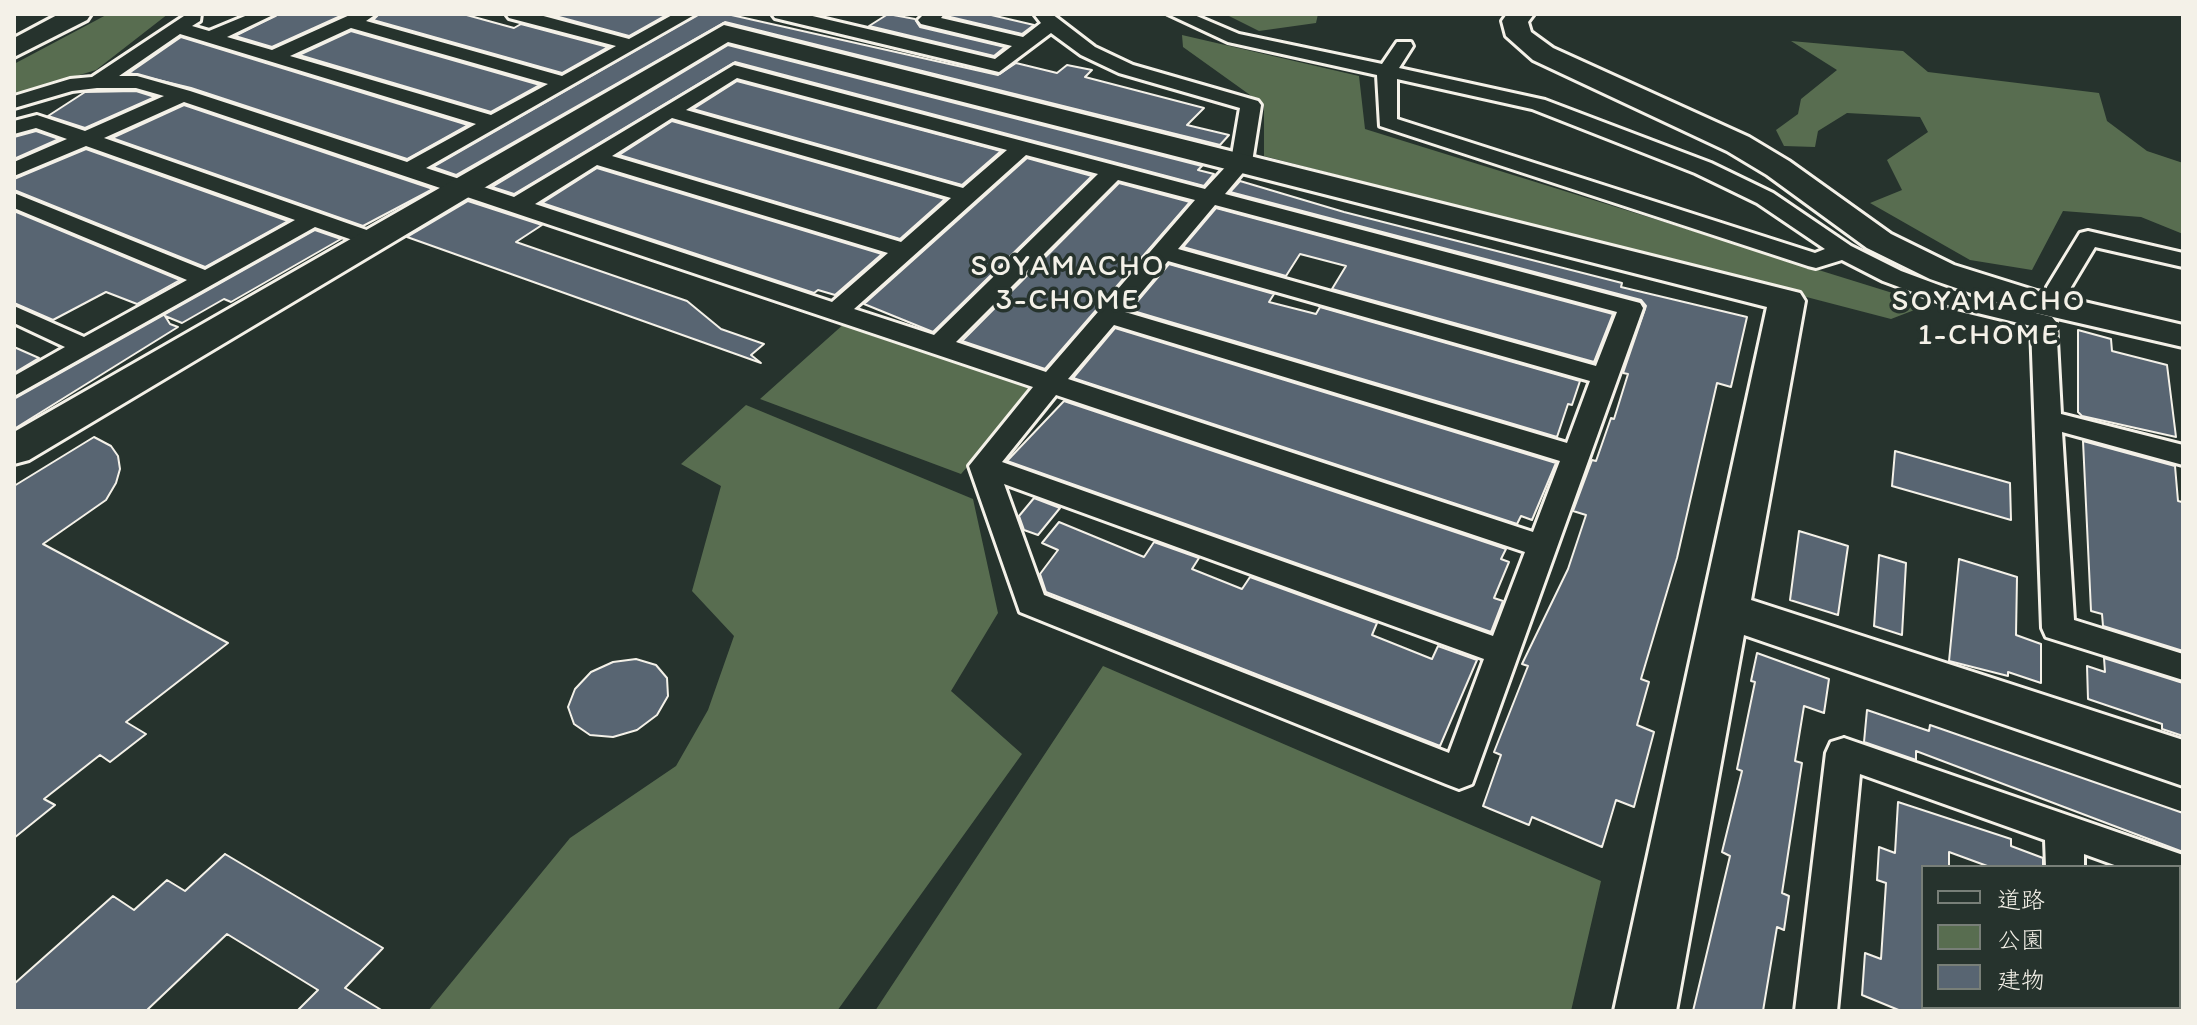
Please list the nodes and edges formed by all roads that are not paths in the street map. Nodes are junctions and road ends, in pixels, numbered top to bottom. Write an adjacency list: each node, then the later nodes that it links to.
1 (78, 14): 18 (main road)
2 (198, 14): 13 (street)
3 (266, 14): 14 (street)
4 (368, 14): 12 (street)
5 (515, 14): 16 (street)
6 (687, 14): 16 (street)
7 (781, 14): 15 (street)
8 (935, 14): 15 (street)
9 (1177, 14): 20 (street)
10 (1521, 14): 47 (main road)
11 (1047, 19): 15 (street); 31 (street)
12 (350, 22): 19 (street); 22 (street)
13 (179, 28): 14 (street); 21 (street)
14 (210, 37): 19 (street)
15 (1027, 44)
16 (632, 45): 22 (street)
17 (1404, 46): 20 (street)
18 (14, 49)
19 (274, 56): 26 (street)
20 (1387, 71): 43 (street); 43 (street)
21 (97, 82): 23 (street); 24 (street)
22 (563, 82): 26 (street)
23 (183, 95): 28 (street); 33 (street)
24 (14, 102)
25 (668, 111): 29 (street); 30 (street); 36 (street)
26 (491, 122): 33 (street)
27 (14, 128): 28 (street)
28 (87, 138): 32 (street); 40 (street)
29 (1022, 148): 34 (street); 36 (street)
30 (594, 157): 39 (street); 42 (street)
31 (1241, 162): 35 (main road); 37 (street); 63 (main road)
32 (14, 170)
33 (408, 170): 35 (street)
34 (1113, 172): 37 (street); 52 (street)
35 (459, 187): 39 (street); 41 (main road)
36 (967, 196): 42 (street)
37 (1210, 197): 44 (street); 54 (street)
38 (14, 200): 46 (street)
39 (516, 206): 48 (street)
40 (313, 219): 41 (street); 46 (street)
41 (370, 239): 58 (main road)
42 (905, 251): 48 (street)
43 (1843, 251): 57 (street)
44 (1163, 252): 50 (street); 54 (street)
45 (2183, 260): 47 (street)
46 (206, 279): 53 (street)
47 (2058, 307): 51 (main road)
48 (838, 310): 52 (street)
49 (14, 314): 53 (street)
50 (1109, 315): 55 (street); 60 (street)
51 (2183, 336)
52 (939, 345): 55 (street)
53 (86, 347): 56 (street)
54 (1605, 377): 60 (street)
55 (1050, 384): 61 (street); 62 (street)
56 (14, 387)
57 (2050, 420): 59 (street); 65 (street)
58 (14, 450)
59 (2183, 455)
60 (1577, 456): 62 (street)
61 (983, 466): 64 (street); 64 (street)
62 (1544, 547): 64 (street)
63 (1726, 610): 66 (main road); 69 (main road)
64 (1504, 653)
65 (2183, 667)
66 (2183, 763)
67 (2064, 849): 68 (street); 70 (street)
68 (2157, 865)
69 (1645, 1011)
70 (1816, 1011)

